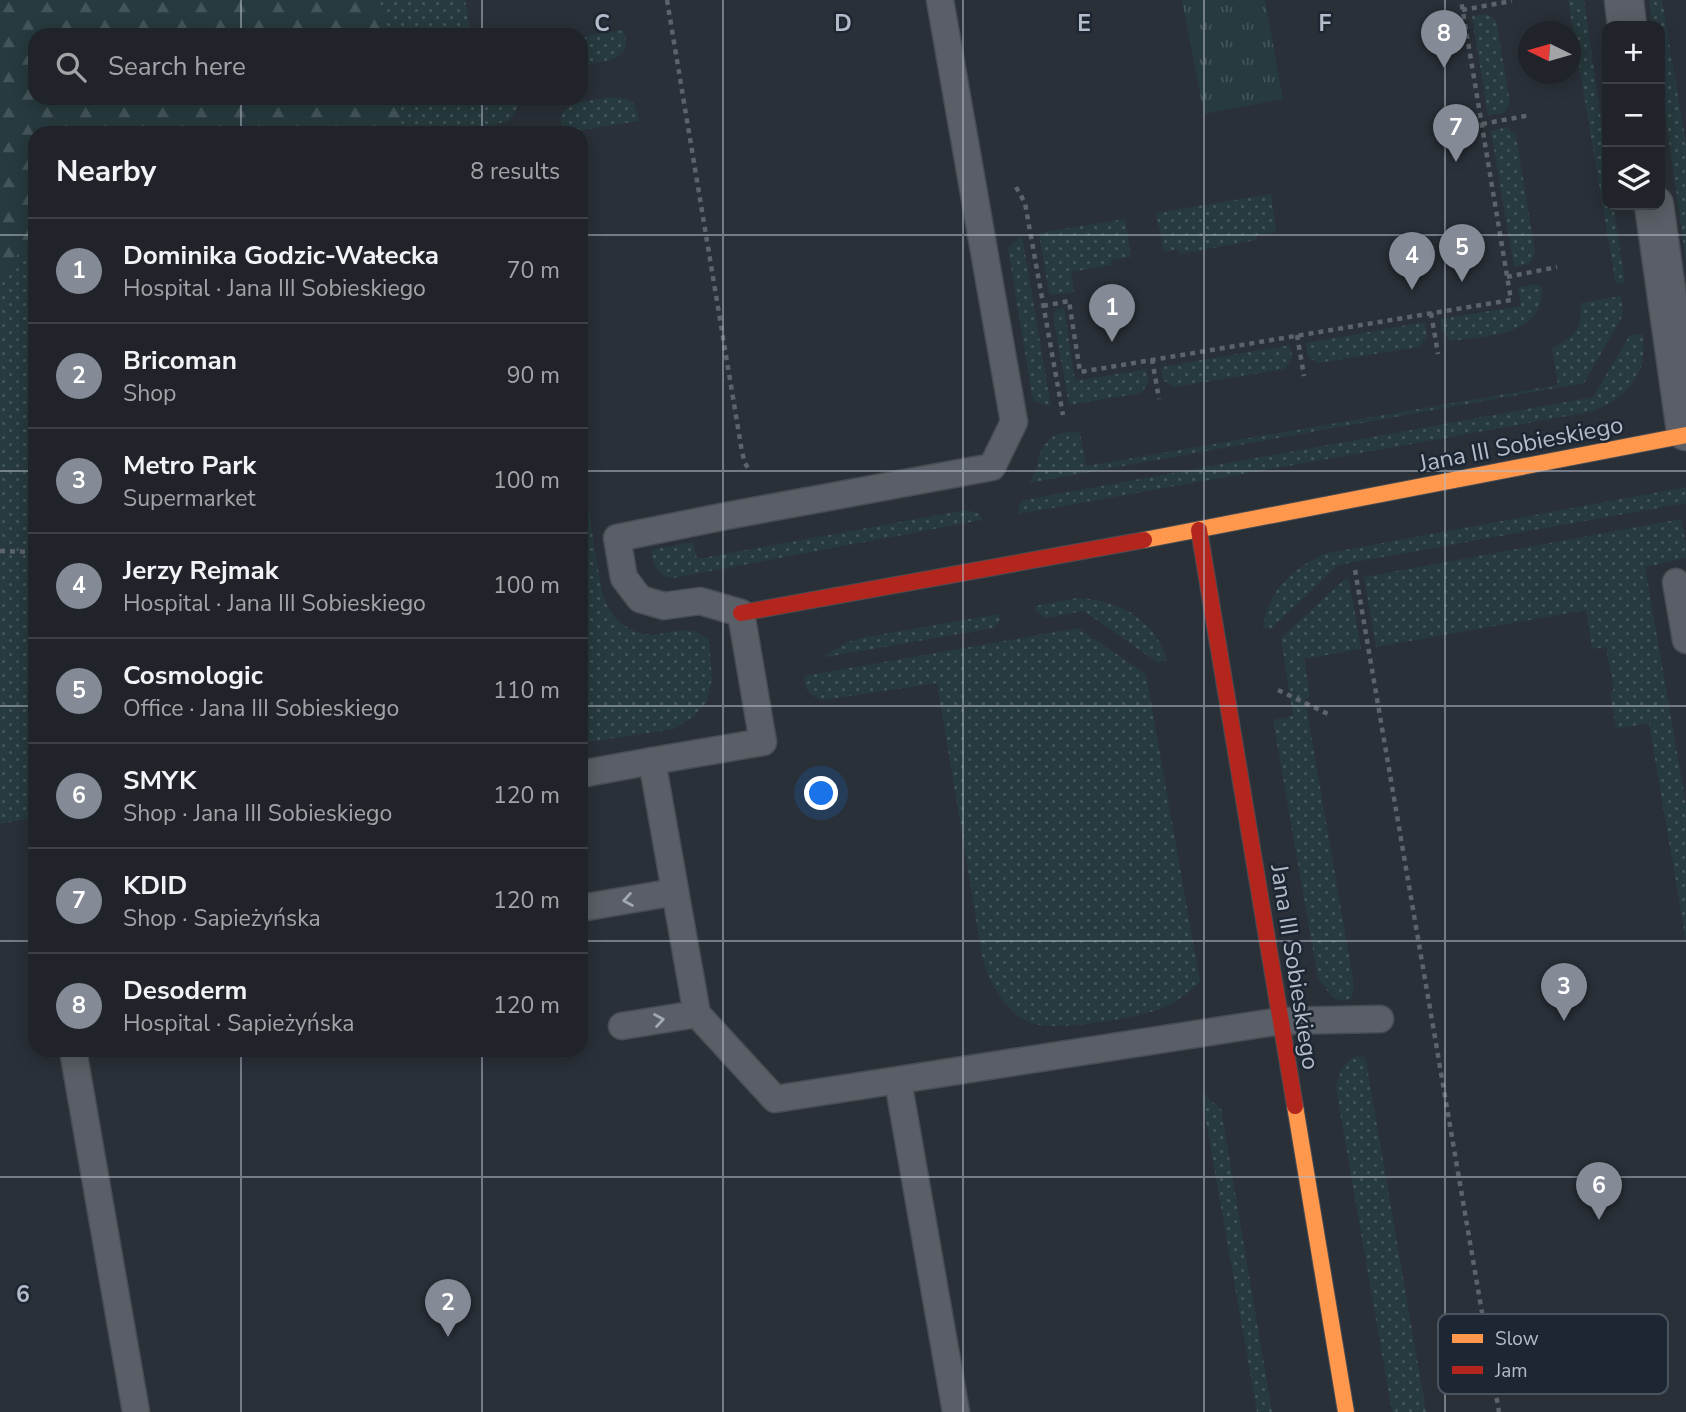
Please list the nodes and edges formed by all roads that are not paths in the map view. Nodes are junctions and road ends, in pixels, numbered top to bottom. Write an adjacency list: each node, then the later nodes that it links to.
1 (940, 0): 8 (lane)
2 (1623, 0): 3 (street)
3 (1626, 21)
4 (1655, 210): 5 (street)
5 (1686, 433): 6 (street, Jana III Sobieskiego)
6 (1199, 530): 8 (street, Jana III Sobieskiego); 16 (street, Jana III Sobieskiego)
7 (1676, 582): 9 (lane)
8 (741, 613): 10 (lane)
9 (1686, 640)
10 (652, 761): 11 (lane); 12 (lane)
11 (588, 773)
12 (675, 892): 13 (lane, one-way to 13); 14 (lane)
13 (588, 907)
14 (697, 1014): 17 (lane, one-way to 14); 19 (lane)
15 (1380, 1019): 16 (lane)
16 (1280, 1021): 19 (lane); 22 (street, Jana III Sobieskiego)
17 (622, 1026)
18 (74, 1057): 20 (lane)
19 (898, 1080): 21 (lane)
20 (136, 1412)
21 (956, 1412)
22 (1346, 1412)

